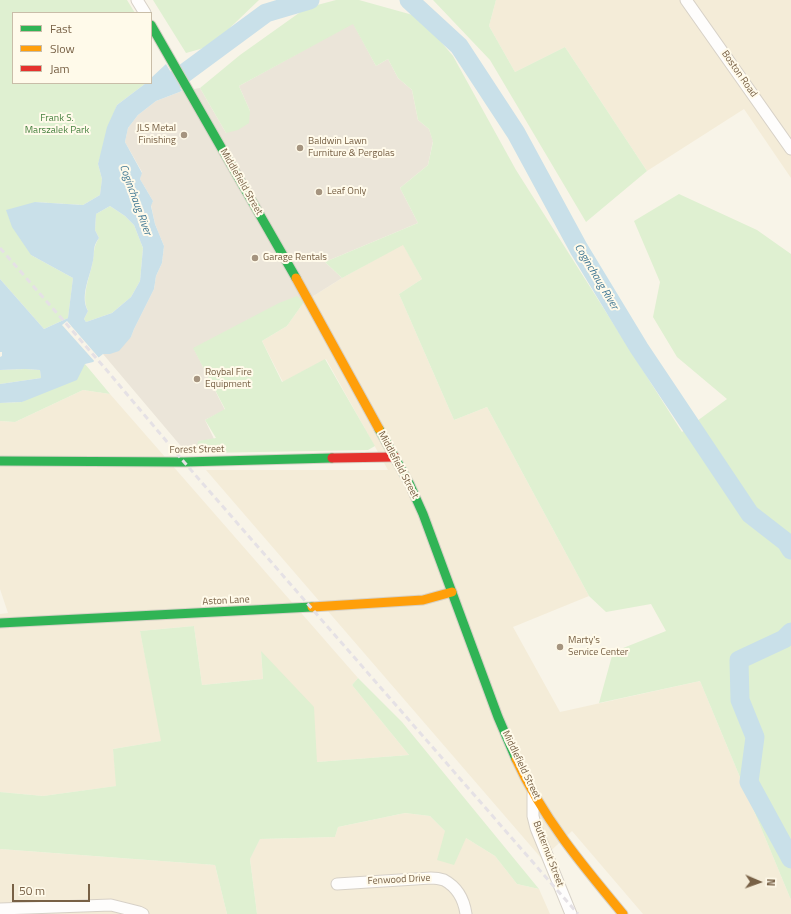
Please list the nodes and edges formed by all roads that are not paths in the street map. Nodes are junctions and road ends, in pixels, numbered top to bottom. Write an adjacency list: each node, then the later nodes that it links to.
1 (137, 0): 3 (street)
2 (686, 0): 5 (street, Boston Road)
3 (143, 12)
4 (152, 26): 6 (street, Middlefield Street)
5 (791, 149)
6 (395, 457): 7 (street, Forest Street); 8 (street, Middlefield Street)
7 (0, 461)
8 (452, 592): 9 (street, Aston Lane); 10 (street, Middlefield Street)
9 (0, 623)
10 (533, 792): 15 (street, Butternut Street); 16 (street, Middlefield Street)
11 (337, 884): 14 (street, Fenwood Drive)
12 (0, 909): 13 (street)
13 (143, 914)
14 (466, 914)
15 (571, 914)
16 (623, 914)

